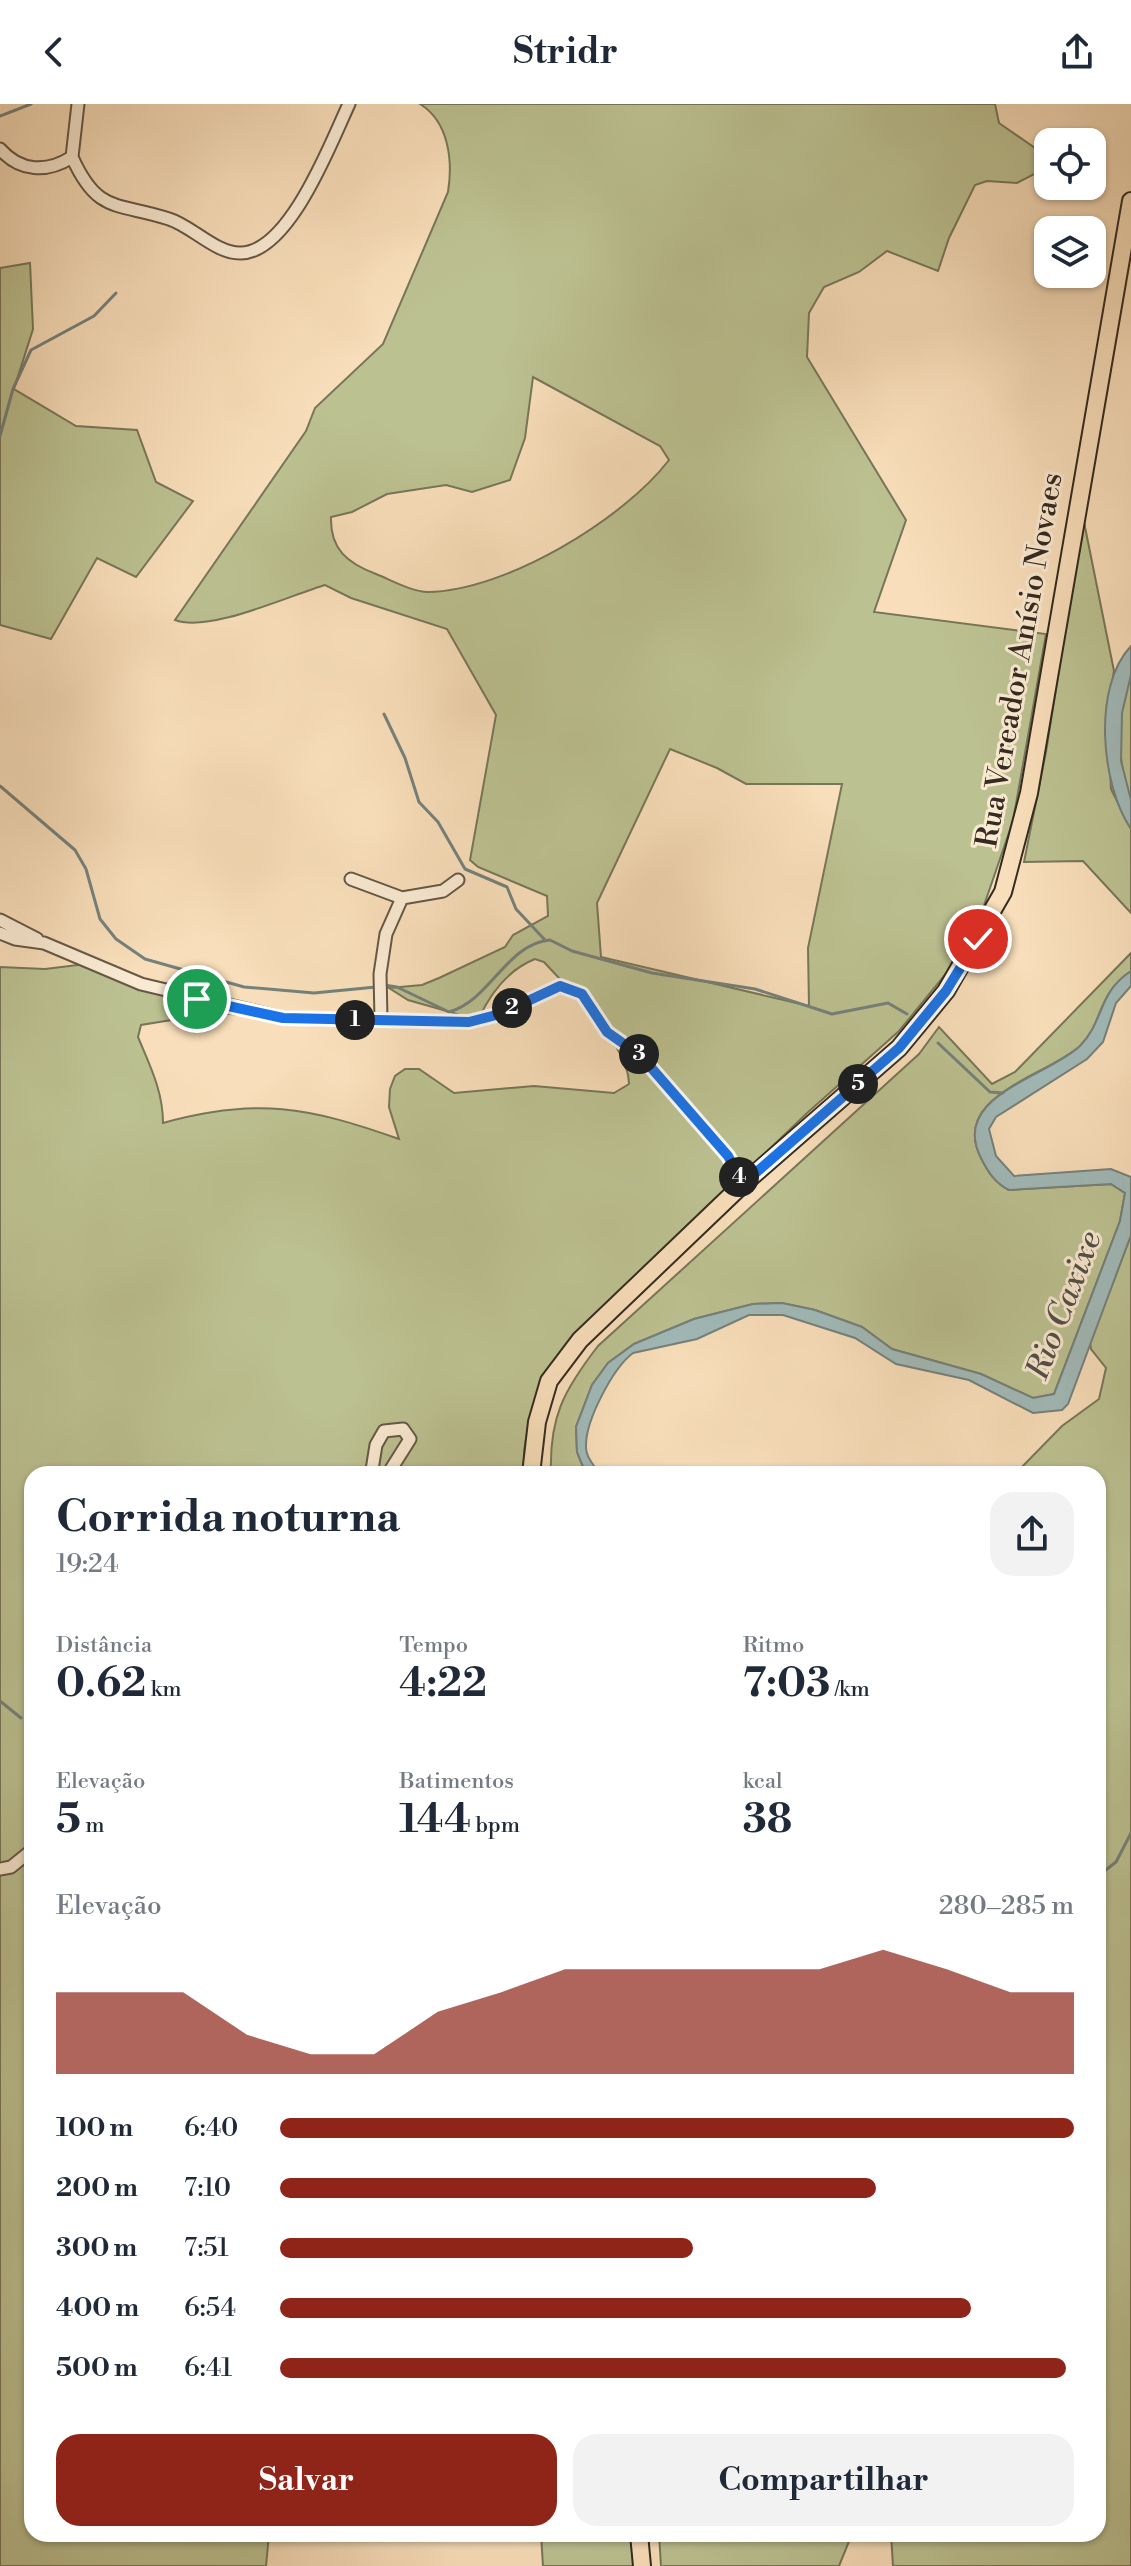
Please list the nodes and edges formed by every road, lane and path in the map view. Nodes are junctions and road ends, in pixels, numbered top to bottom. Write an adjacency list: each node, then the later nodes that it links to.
1 (78, 104): 4 (street)
2 (349, 104): 4 (street)
3 (0, 149): 4 (street)
4 (72, 157)
5 (1131, 201): 13 (main road, Rua Vereador Anísio Novaes)
6 (351, 879): 8 (street)
7 (458, 880): 8 (street)
8 (402, 898): 12 (street)
9 (0, 920): 11 (street)
10 (0, 933): 11 (street)
11 (44, 943): 12 (street)
12 (381, 1018): 13 (street)
13 (743, 1184): 16 (main road, Rua Vereador Anísio Novaes)
14 (373, 1466): 15 (street)
15 (393, 1466)
16 (532, 1466)
17 (24, 1856): 18 (street)
18 (0, 1869)
19 (640, 2542): 20 (main road)
20 (642, 2566)

